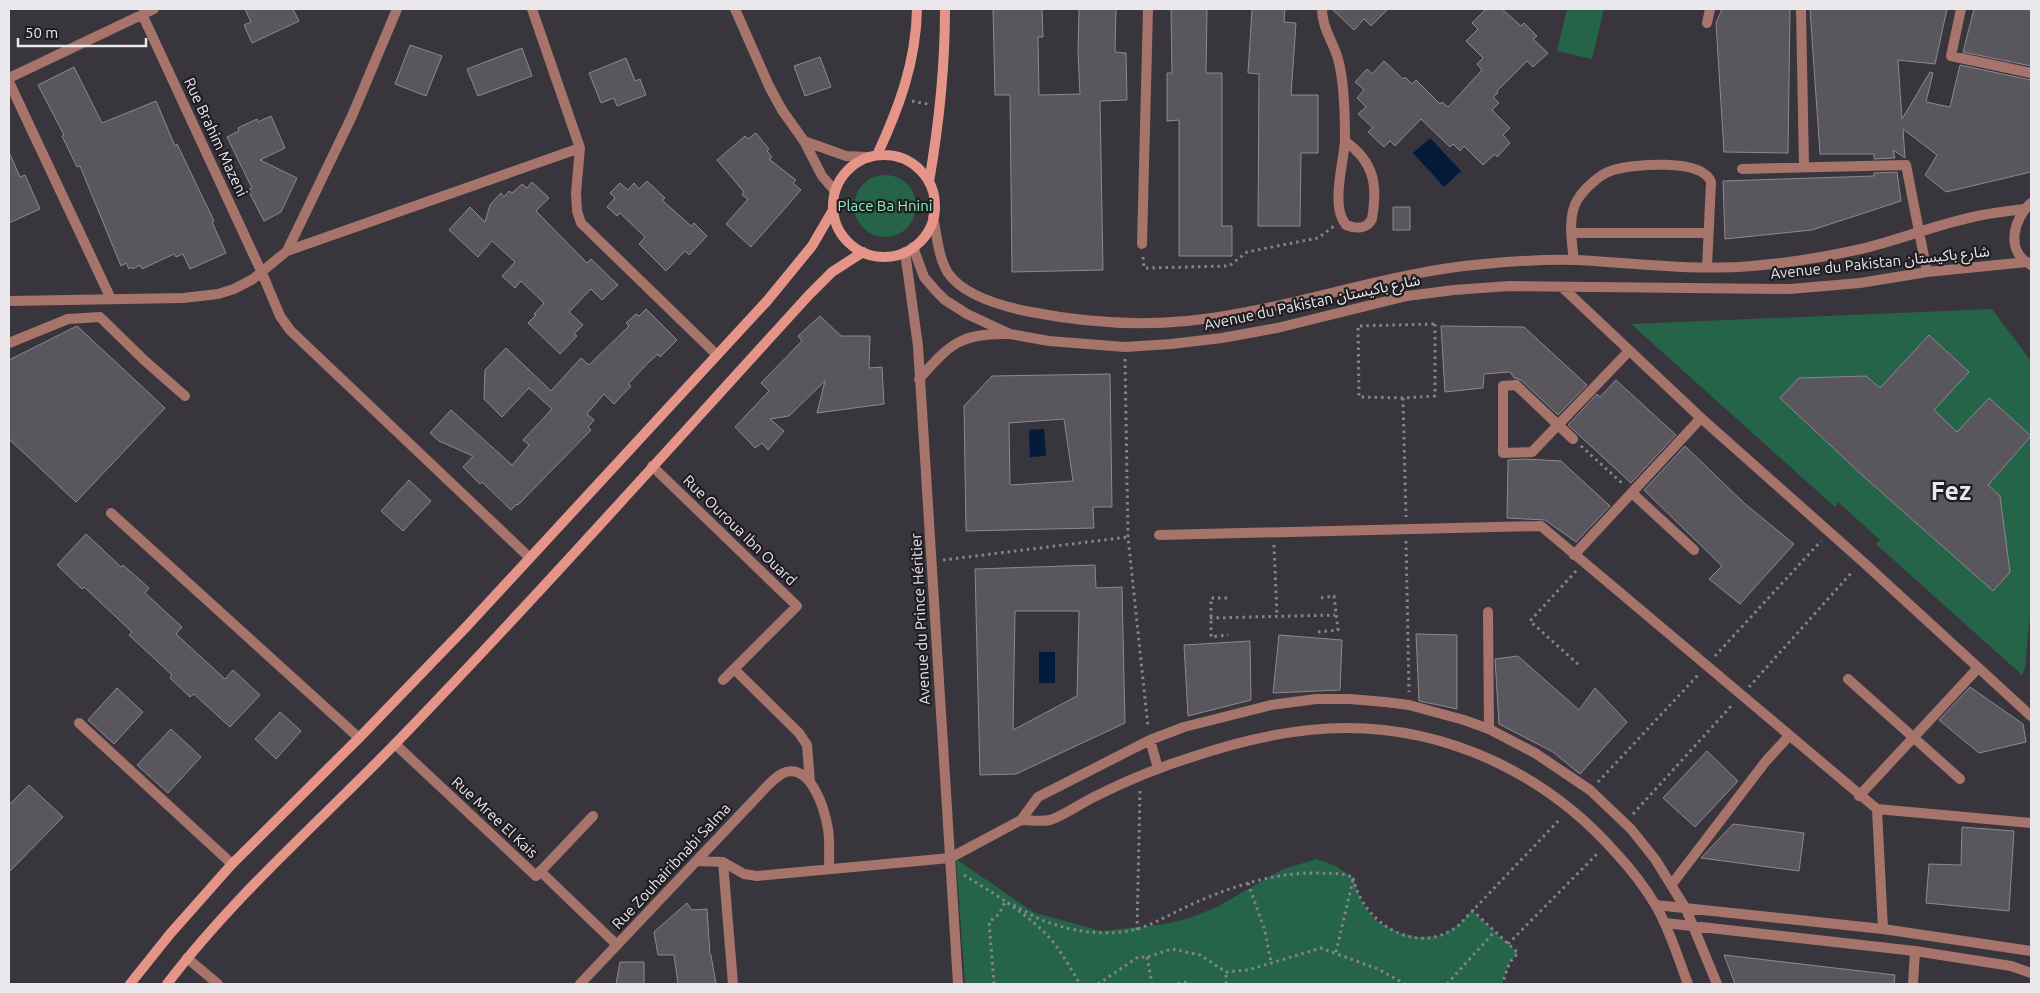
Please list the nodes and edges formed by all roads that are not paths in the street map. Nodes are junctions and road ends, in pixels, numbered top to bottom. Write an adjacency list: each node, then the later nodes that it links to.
1 (154, 9): 12 (street)
2 (396, 9): 32 (street)
3 (532, 9): 18 (street)
4 (736, 9): 16 (street)
5 (917, 9): 19 (main road)
6 (945, 9): 22 (main road)
7 (1148, 9): 30 (street)
8 (1322, 9): 17 (street)
9 (1710, 9): 13 (street)
10 (1801, 9): 20 (street)
11 (1961, 9): 14 (street)
12 (142, 14): 15 (street); 37 (street, Rue Brahim Mazeni)
13 (1707, 23)
14 (2031, 73)
15 (9, 80): 40 (street)
16 (804, 141): 19 (street); 23 (street)
17 (1345, 141): 17 (street)
18 (580, 148): 32 (street); 45 (street)
19 (872, 156): 22 (main road); 23 (main road)
20 (1804, 167): 21 (street); 27 (street)
21 (1742, 169)
22 (929, 182): 26 (main road)
23 (835, 190): 25 (main road)
24 (2028, 206): 27 (street, Avenue du Pakistan شارع باكيستان); 35 (street)
25 (833, 210): 33 (main road); 45 (main road)
26 (933, 217): 31 (main road); 34 (street, Avenue du Pakistan شارع باكيستان)
27 (1919, 232): 36 (street, Avenue du Pakistan شارع باكيستان); 38 (street)
28 (1572, 233): 29 (street); 29 (street); 34 (street)
29 (1708, 233): 36 (street)
30 (1142, 244)
31 (909, 249): 33 (main road); 42 (street, Avenue du Pakistan شارع باكيستان); 46 (street, Avenue du Prince Héritier)
32 (287, 250): 37 (street)
33 (863, 252): 51 (main road)
34 (1574, 260): 36 (street, Avenue du Pakistan شارع باكيستان)
35 (2029, 263): 38 (street, Avenue du Pakistan شارع باكيستان)
36 (1707, 267)
37 (262, 272): 40 (street); 57 (street, Rue Brahim Mazeni)
38 (1927, 272): 39 (street, Avenue du Pakistan شارع باكيستان)
39 (1562, 286): 42 (street, Avenue du Pakistan شارع باكيستان); 44 (street)
40 (111, 298): 41 (street)
41 (9, 301)
42 (1010, 334): 46 (street)
43 (9, 343): 47 (street)
44 (1629, 351): 48 (street); 49 (street)
45 (717, 355): 57 (main road)
46 (919, 379): 81 (street, Avenue du Prince Héritier)
47 (185, 396)
48 (1701, 418): 52 (street); 59 (street)
49 (1558, 426): 49 (street); 50 (street)
50 (1573, 439)
51 (652, 466): 60 (street, Rue Ouroua Ibn Ouard); 70 (main road)
52 (1632, 493): 55 (street); 56 (street)
53 (111, 513): 67 (street)
54 (1159, 535): 56 (street)
55 (1694, 550)
56 (1574, 555): 66 (street)
57 (530, 558): 67 (main road)
58 (1488, 612): 65 (street)
59 (1978, 668): 63 (street); 68 (street)
60 (734, 669): 62 (street, Rue Ouroua Ibn Ouard); 73 (street)
61 (1848, 679): 68 (street)
62 (723, 680)
63 (2031, 716)
64 (80, 723): 82 (street)
65 (1489, 729): 69 (street); 85 (street)
66 (1789, 736): 74 (street); 85 (street)
67 (359, 738): 82 (main road)
68 (1914, 738): 72 (street); 74 (street)
69 (1150, 740): 71 (street); 77 (street)
70 (395, 744): 84 (street, Rue Mree El Kais); 94 (main road)
71 (1158, 768): 77 (street); 86 (street)
72 (1960, 779)
73 (810, 782): 79 (street, Rue Zouhairibnabi Salma); 83 (street)
74 (1859, 796): 75 (street)
75 (1877, 809): 78 (street); 90 (street)
76 (593, 816): 84 (street, Rue Mree El Kais)
77 (1021, 820): 81 (street)
78 (2031, 823)
79 (697, 861): 80 (street); 91 (street, Rue Zouhairibnabi Salma)
80 (723, 862): 83 (street); 100 (street)
81 (950, 862): 83 (street); 101 (street, Avenue du Prince Héritier)
82 (232, 864): 97 (main road)
83 (829, 868)
84 (540, 871): 91 (street)
85 (1672, 884): 87 (street)
86 (1656, 905): 87 (street); 88 (street)
87 (1686, 909): 89 (street); 90 (street)
88 (1665, 923): 89 (street); 102 (street)
89 (1693, 926): 93 (street); 103 (street)
90 (1883, 929): 92 (street)
91 (617, 945): 96 (street, Rue Zouhairibnabi Salma)
92 (2031, 950)
93 (1915, 951): 95 (street); 104 (street)
94 (187, 958): 98 (main road); 99 (street)
95 (2031, 973)
96 (582, 983)
97 (130, 984)
98 (167, 984)
99 (218, 984)
100 (733, 984)
101 (958, 984)
102 (1688, 984)
103 (1717, 984)
104 (1913, 984)

